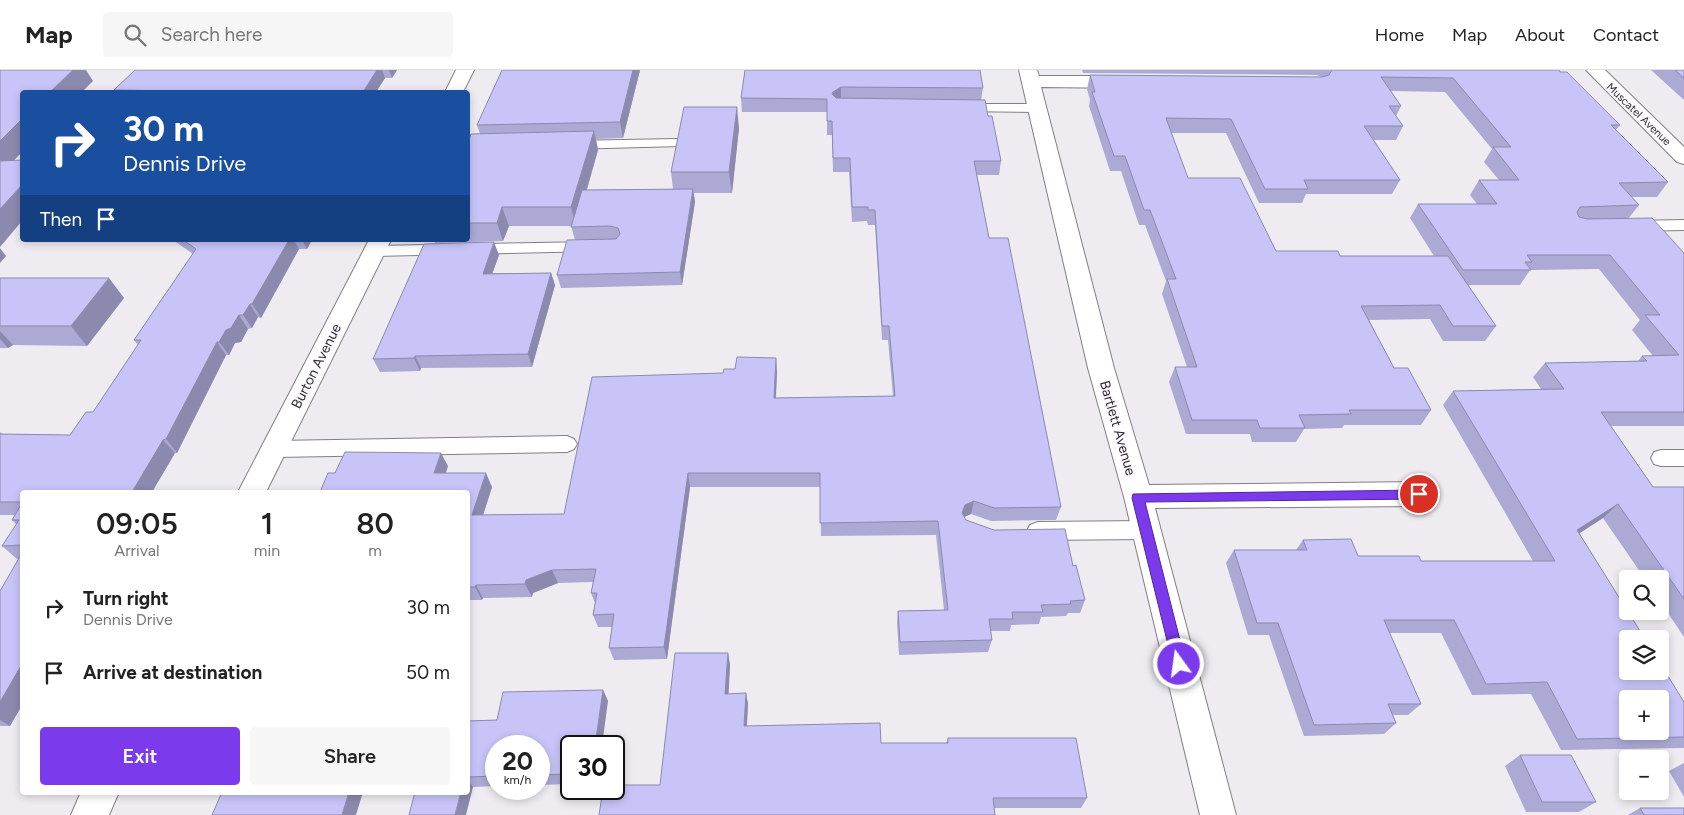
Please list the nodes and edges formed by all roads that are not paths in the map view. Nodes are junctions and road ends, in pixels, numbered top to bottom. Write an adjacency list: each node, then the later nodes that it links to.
1 (465, 70): 5 (street)
2 (1595, 70): 10 (street, Muscatel Avenue)
3 (1029, 76): 4 (street); 7 (street, Bartlett Avenue)
4 (1149, 82)
5 (455, 90)
6 (950, 108): 7 (lane)
7 (1038, 108): 21 (street, Bartlett Avenue)
8 (676, 143): 9 (lane)
9 (557, 145)
10 (1684, 158)
11 (1684, 225): 12 (lane)
12 (1613, 226)
13 (377, 246): 14 (lane); 16 (street, Burton Avenue)
14 (613, 246)
15 (567, 444): 16 (lane)
16 (275, 449): 19 (street, Burton Avenue)
17 (1661, 458): 18 (lane)
18 (1684, 458)
19 (253, 490)
20 (1419, 494): 21 (street)
21 (1138, 498): 22 (street, Bartlett Avenue)
22 (1146, 530): 23 (lane); 26 (street, Bartlett Avenue)
23 (1020, 532)
24 (99, 795): 25 (street)
25 (89, 815)
26 (1218, 815)

